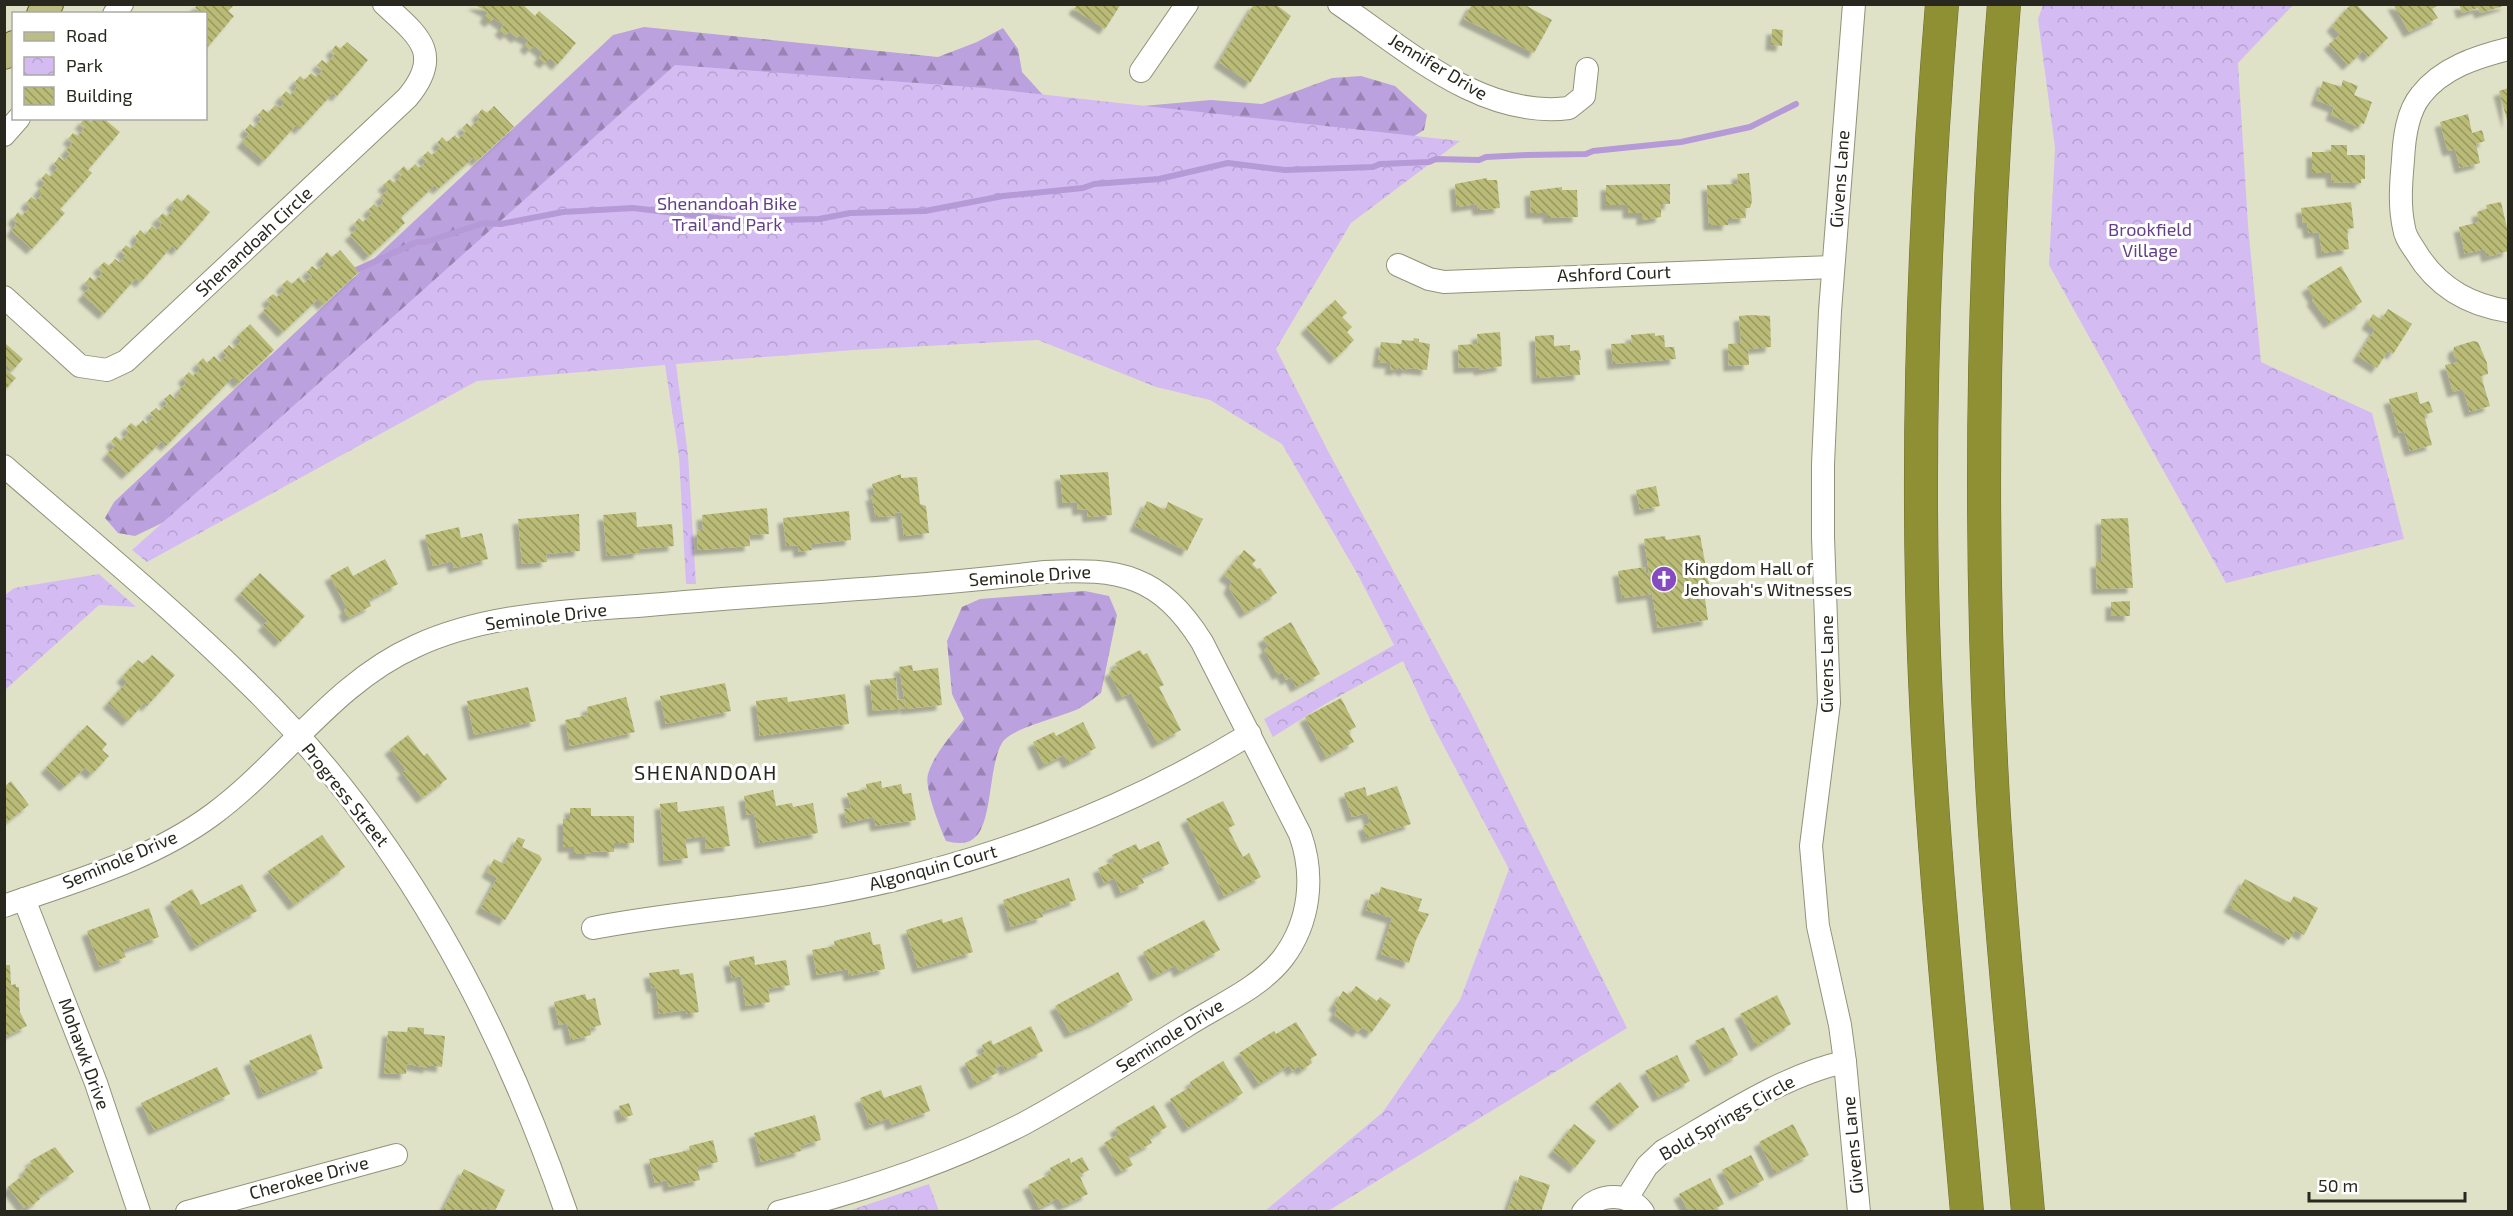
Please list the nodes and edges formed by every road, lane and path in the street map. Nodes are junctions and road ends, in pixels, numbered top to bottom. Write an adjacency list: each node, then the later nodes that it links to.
1 (384, 4): 18 (street, Shenandoah Circle)
2 (1187, 4): 12 (street)
3 (1339, 4): 11 (street, Jennifer Drive)
4 (1854, 4): 17 (street, Givens Lane)
5 (1920, 4): 15 (highway)
6 (1942, 4): 15 (highway)
7 (2004, 4): 9 (highway)
8 (2012, 4): 9 (highway)
9 (2001, 44): 35 (highway)
10 (2508, 50): 19 (street)
11 (1587, 69)
12 (1141, 71)
13 (17, 120): 14 (street)
14 (4, 135)
15 (1930, 146): 34 (highway)
16 (1398, 265): 17 (street, Ashford Court)
17 (1833, 267): 25 (street, Givens Lane)
18 (4, 297)
19 (2508, 310)
20 (4, 466): 22 (street, Progress Street)
21 (1250, 734): 22 (street, Seminole Drive); 24 (street, Algonquin Court); 31 (street, Seminole Drive)
22 (297, 736): 23 (street, Seminole Drive); 30 (street, Progress Street)
23 (14, 903): 28 (street, Mohawk Drive)
24 (593, 928)
25 (1845, 1062): 27 (street, Bold Springs Circle); 33 (street, Givens Lane)
26 (396, 1155): 29 (street, Cherokee Drive)
27 (1635, 1205): 32 (street, Bold Springs Circle)
28 (139, 1212)
29 (187, 1212)
30 (566, 1212)
31 (780, 1212)
32 (1584, 1212)
33 (1859, 1212)
34 (1967, 1212)
35 (2028, 1212)

